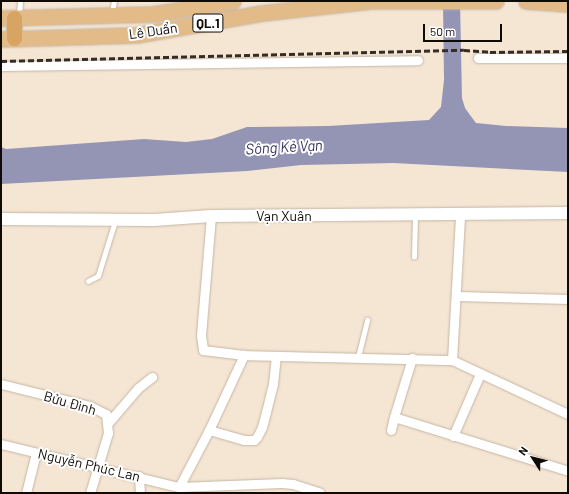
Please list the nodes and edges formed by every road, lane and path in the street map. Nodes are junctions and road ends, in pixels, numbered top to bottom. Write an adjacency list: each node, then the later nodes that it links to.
1 (20, 1): 8 (lane)
2 (234, 1): 7 (main road, Lê Duẩn / QL.1)
3 (496, 1): 5 (main road, Lê Duẩn / QL.1)
4 (526, 1): 6 (main road)
5 (466, 2): 9 (main road, Lê Duẩn / QL.1)
6 (568, 4)
7 (113, 8): 8 (main road, Lê Duẩn / QL.1)
8 (11, 18): 9 (highway)
9 (7, 39)
10 (478, 58): 11 (street)
11 (568, 58)
12 (418, 60): 13 (street)
13 (1, 66)
14 (568, 214): 16 (street, Vạn Xuân)
15 (414, 215): 16 (street, Vạn Xuân); 17 (street, Vạn Xuân); 20 (lane)
16 (460, 215): 22 (street)
17 (211, 216): 19 (street, Vạn Xuân); 25 (street)
18 (1, 219): 19 (street, Vạn Xuân)
19 (116, 219): 21 (lane)
20 (414, 257)
21 (88, 280)
22 (456, 296): 23 (street); 29 (street)
23 (568, 299)
24 (367, 320): 27 (lane)
25 (244, 355): 26 (street); 36 (street)
26 (276, 356): 27 (street); 36 (street)
27 (358, 357): 28 (street)
28 (412, 358): 29 (street); 34 (street)
29 (452, 360): 30 (street)
30 (480, 374): 33 (street); 38 (street)
31 (152, 377): 35 (street)
32 (1, 384): 35 (street, Bửu Đình)
33 (568, 414)
34 (394, 417): 37 (street); 38 (street)
35 (108, 423): 41 (street, Bửu Đình)
36 (209, 430): 44 (street)
37 (391, 430)
38 (453, 436): 42 (street)
39 (1, 444): 40 (street, Nguyễn Phúc Lan)
40 (36, 453): 41 (street, Nguyễn Phúc Lan); 46 (street)
41 (97, 467): 43 (street, Nguyễn Phúc Lan); 47 (street, Bửu Đình)
42 (568, 471)
43 (139, 476): 44 (street, Nguyễn Phúc Lan); 48 (street)
44 (179, 487): 45 (street, Nguyễn Phúc Lan)
45 (293, 489): 49 (street, Nguyễn Phúc Lan)
46 (26, 493)
47 (90, 493)
48 (140, 493)
49 (320, 493)

